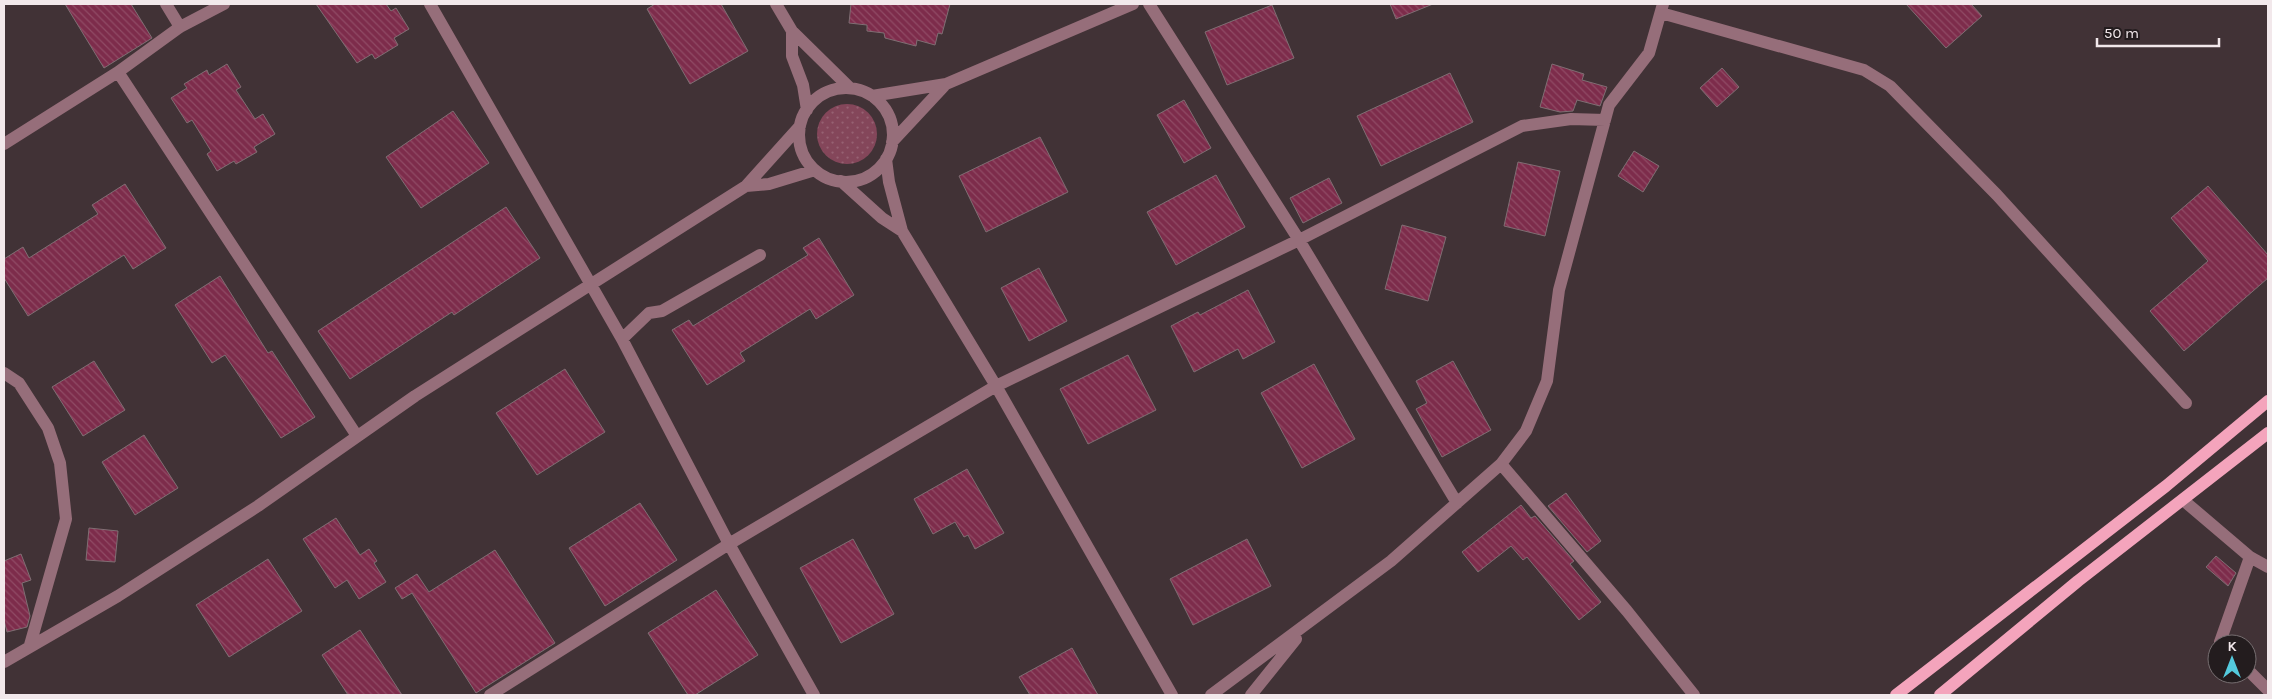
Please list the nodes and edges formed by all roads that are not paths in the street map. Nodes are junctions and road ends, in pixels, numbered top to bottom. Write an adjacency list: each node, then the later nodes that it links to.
1 (166, 4): 8 (street)
2 (224, 4): 8 (street)
3 (430, 4): 26 (street)
4 (776, 4): 9 (street)
5 (1134, 4): 11 (street)
6 (1148, 4): 24 (street)
7 (1662, 8): 15 (street); 31 (street)
8 (180, 27): 10 (street)
9 (792, 31): 12 (street); 14 (street)
10 (118, 72): 18 (street); 33 (street)
11 (946, 84): 13 (street); 17 (street)
12 (850, 88): 13 (street); 14 (street)
13 (872, 96): 17 (street)
14 (807, 110): 16 (street)
15 (1605, 120): 24 (street); 34 (street)
16 (800, 126): 20 (street); 22 (street)
17 (892, 142): 19 (street)
18 (4, 144)
19 (886, 159): 21 (street); 23 (street)
20 (816, 170): 21 (street); 22 (street)
21 (841, 181): 23 (street)
22 (746, 186): 26 (street)
23 (902, 231): 29 (street)
24 (1299, 240): 29 (street); 36 (street)
25 (760, 256): 27 (street)
26 (591, 284): 27 (street); 33 (street)
27 (622, 339): 37 (street)
28 (4, 373): 42 (street)
29 (996, 386): 37 (street); 48 (street)
30 (2268, 401): 52 (main road)
31 (2186, 403)
32 (2268, 433): 35 (main road)
33 (357, 436): 42 (street)
34 (1501, 464): 36 (street); 51 (street)
35 (2183, 500): 38 (street); 53 (main road)
36 (1457, 503): 40 (street)
37 (728, 544): 46 (street); 47 (street)
38 (2250, 557): 39 (street); 41 (street)
39 (2268, 567)
40 (1307, 625): 49 (street); 50 (street)
41 (2223, 634)
42 (30, 645): 43 (street)
43 (4, 662)
44 (2257, 679): 45 (street)
45 (2268, 690)
46 (490, 695)
47 (814, 695)
48 (1172, 695)
49 (1212, 695)
50 (1251, 695)
51 (1694, 695)
52 (1896, 695)
53 (1940, 695)

